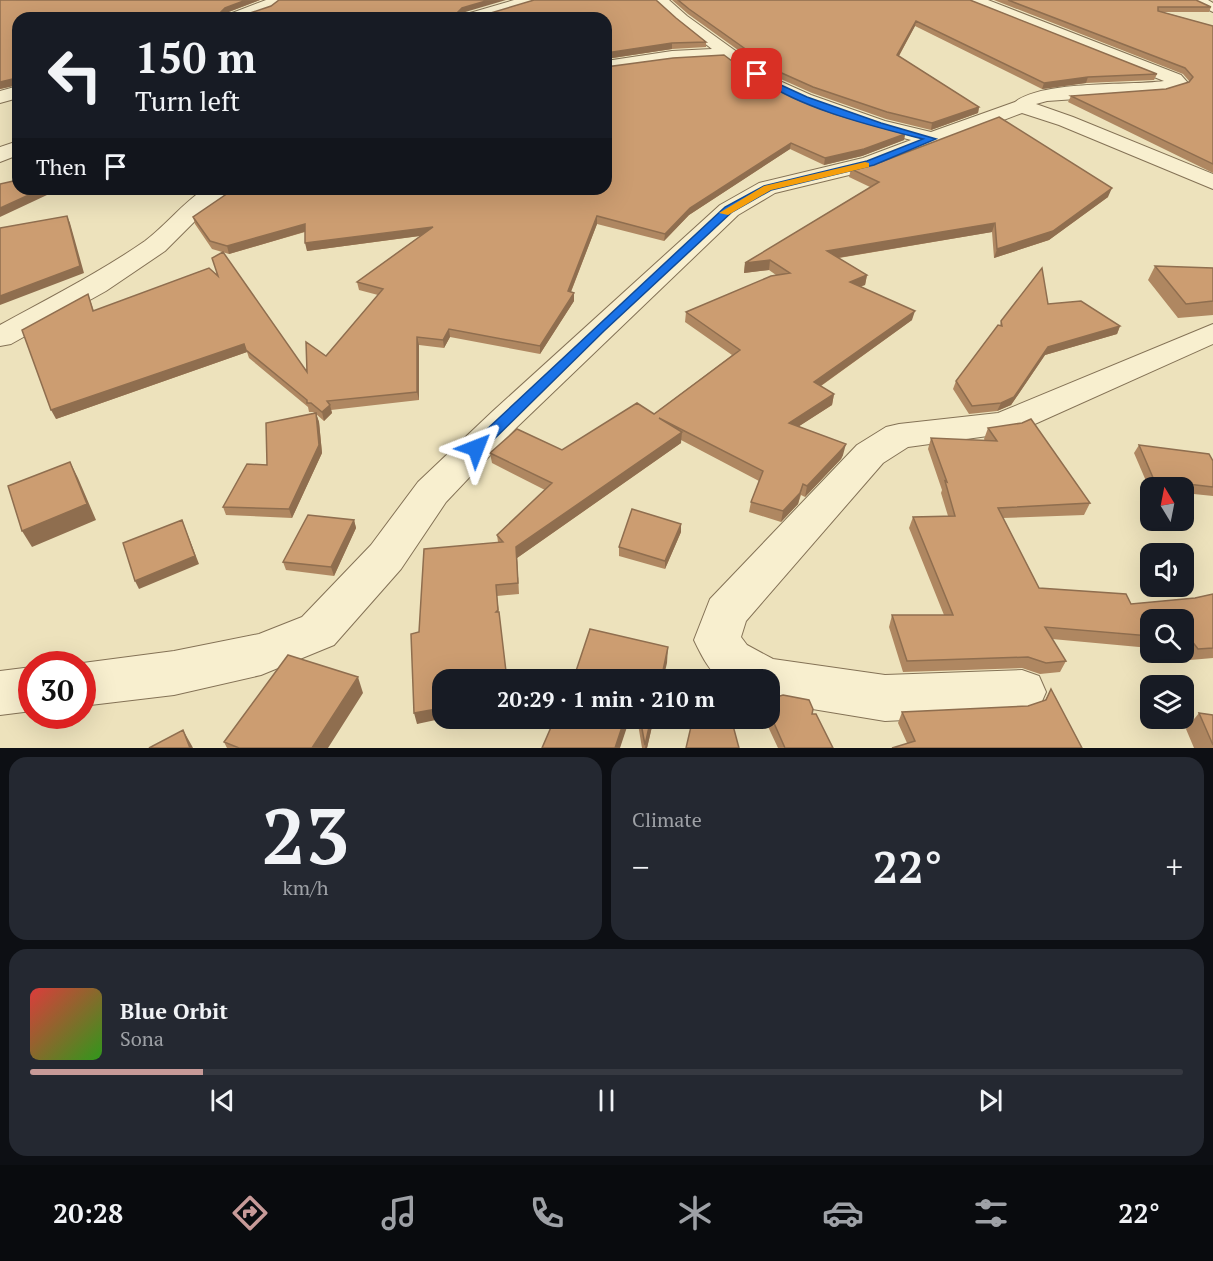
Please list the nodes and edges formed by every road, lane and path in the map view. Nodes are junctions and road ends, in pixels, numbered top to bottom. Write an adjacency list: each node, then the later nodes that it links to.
1 (276, 0): 7 (street)
2 (529, 0): 8 (street)
3 (661, 0): 9 (street)
4 (975, 0): 11 (street)
5 (1196, 0): 6 (street)
6 (1213, 8)
7 (249, 12)
8 (488, 12)
9 (727, 53): 10 (street); 12 (street)
10 (612, 65)
11 (1022, 106): 12 (street); 13 (street)
12 (932, 139): 18 (street)
13 (1213, 182)
14 (211, 195): 16 (street)
15 (1213, 333): 17 (street)
16 (0, 337)
17 (748, 669)
18 (96, 682)
19 (780, 682): 21 (street)
20 (18, 691): 22 (street)
21 (1022, 692)
22 (0, 693)

